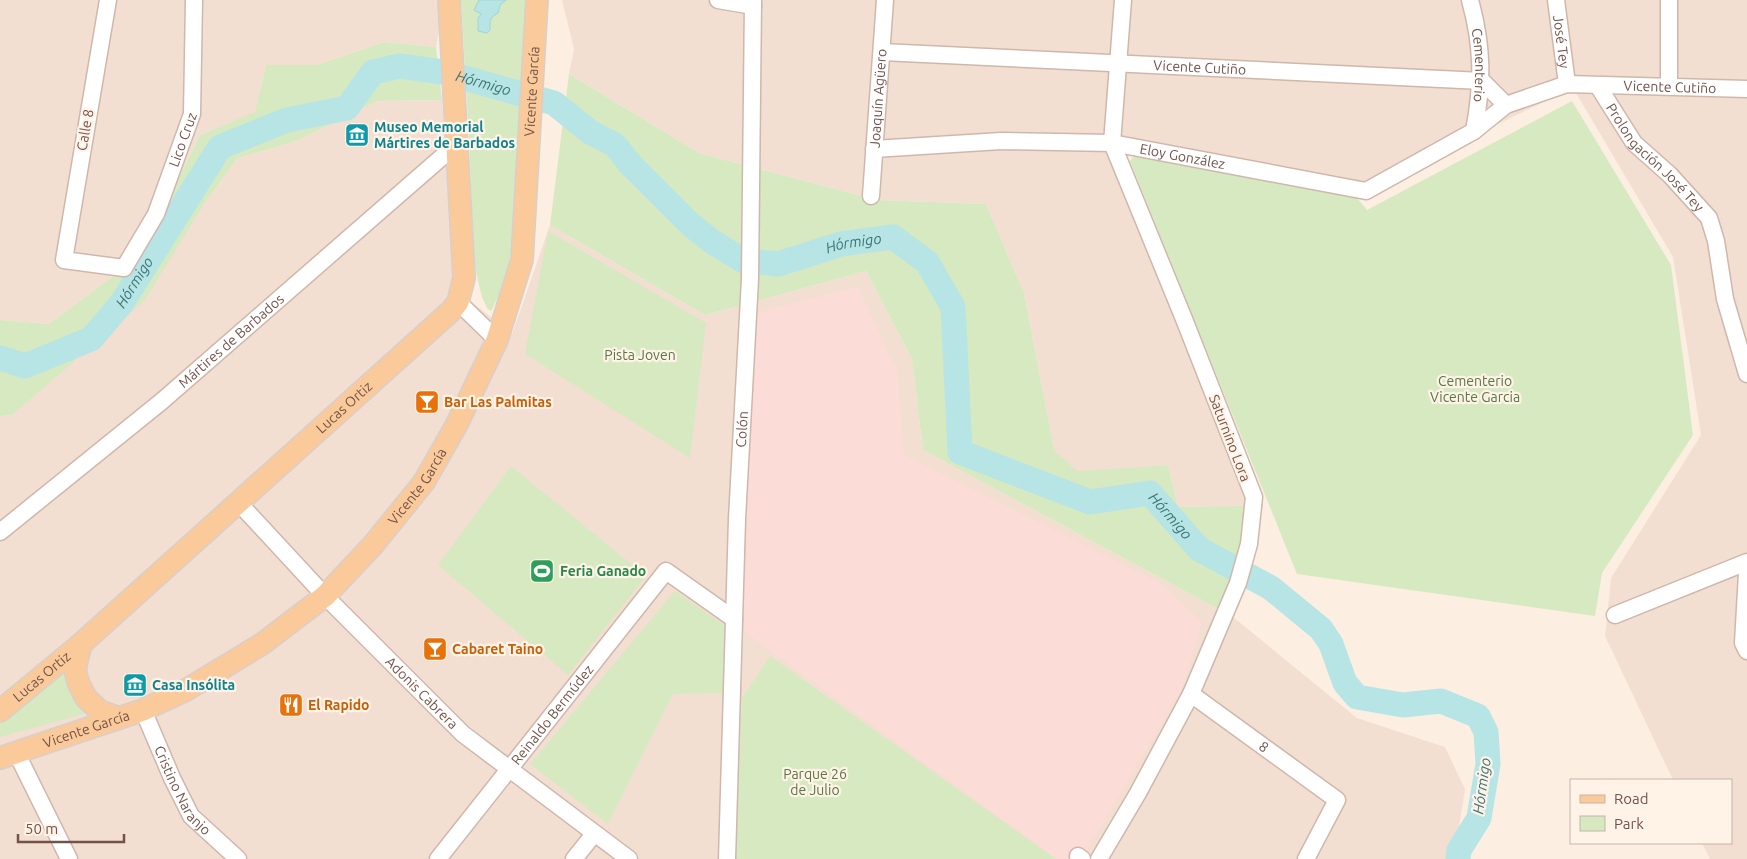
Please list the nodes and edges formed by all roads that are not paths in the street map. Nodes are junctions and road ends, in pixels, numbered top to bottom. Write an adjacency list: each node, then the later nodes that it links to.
1 (108, 0): 25 (street, Calle 8)
2 (194, 0): 25 (street, Lico Cruz)
3 (449, 0): 21 (main road, Lucas Ortiz)
4 (718, 0): 10 (street)
5 (885, 0): 12 (street, Joaquín Agüero)
6 (1123, 0): 13 (street, Saturnino Lora)
7 (1470, 0): 14 (street, Cementerio)
8 (1556, 0): 15 (street, José Tey)
9 (1669, 0): 16 (street)
10 (753, 3): 35 (street, Colón)
11 (537, 6): 27 (main road, Vicente García)
12 (882, 52): 13 (street, Vicente Cutiño); 23 (street, Joaquín Agüero)
13 (1117, 64): 14 (street, Vicente Cutiño); 22 (street, Saturnino Lora)
14 (1482, 81): 19 (street); 20 (street, Cementerio)
15 (1567, 84): 17 (street, Vicente Cutiño); 19 (street, Vicente Cutiño)
16 (1669, 85): 17 (street, Vicente Cutiño); 18 (street, Vicente Cutiño)
17 (1598, 86): 28 (street, Prolongación José Tey)
18 (1747, 89)
19 (1506, 105): 20 (street, Vicente Cutiño)
20 (1474, 131): 22 (street, Eloy González)
21 (458, 143): 26 (main road, Lucas Ortiz); 30 (street, Mártires de Barbados)
22 (1112, 143): 23 (street, Eloy González); 38 (street, Saturnino Lora)
23 (874, 149): 24 (street, Joaquín Agüero)
24 (871, 196)
25 (124, 268)
26 (458, 302): 27 (street); 29 (main road, Lucas Ortiz)
27 (497, 340): 33 (main road, Vicente García)
28 (1747, 374)
29 (238, 502): 33 (street, Adonis Cabrera); 36 (main road, Lucas Ortiz)
30 (0, 532)
31 (1747, 562): 34 (street)
32 (1747, 573): 37 (street)
33 (325, 596): 39 (main road, Vicente García); 43 (street, Adonis Cabrera)
34 (1615, 614)
35 (734, 619): 43 (street, Reinaldo Bermúdez); 50 (street, Colón)
36 (81, 644): 40 (main road, Lucas Ortiz); 41 (main road)
37 (1747, 651)
38 (1191, 694): 51 (street, Saturnino Lora); 52 (street, 8)
39 (143, 710): 41 (main road, Vicente García); 46 (street, Cristino Naranjo)
40 (0, 711)
41 (119, 718): 42 (main road, Vicente García)
42 (8, 755): 45 (street)
43 (509, 770): 44 (street, Adonis Cabrera); 47 (street, Reinaldo Bermúdez)
44 (594, 834): 48 (street); 49 (street, Adonis Cabrera)
45 (69, 859)
46 (238, 859)
47 (438, 859)
48 (574, 859)
49 (629, 859)
50 (727, 859)
51 (1099, 859)
52 (1306, 859)

